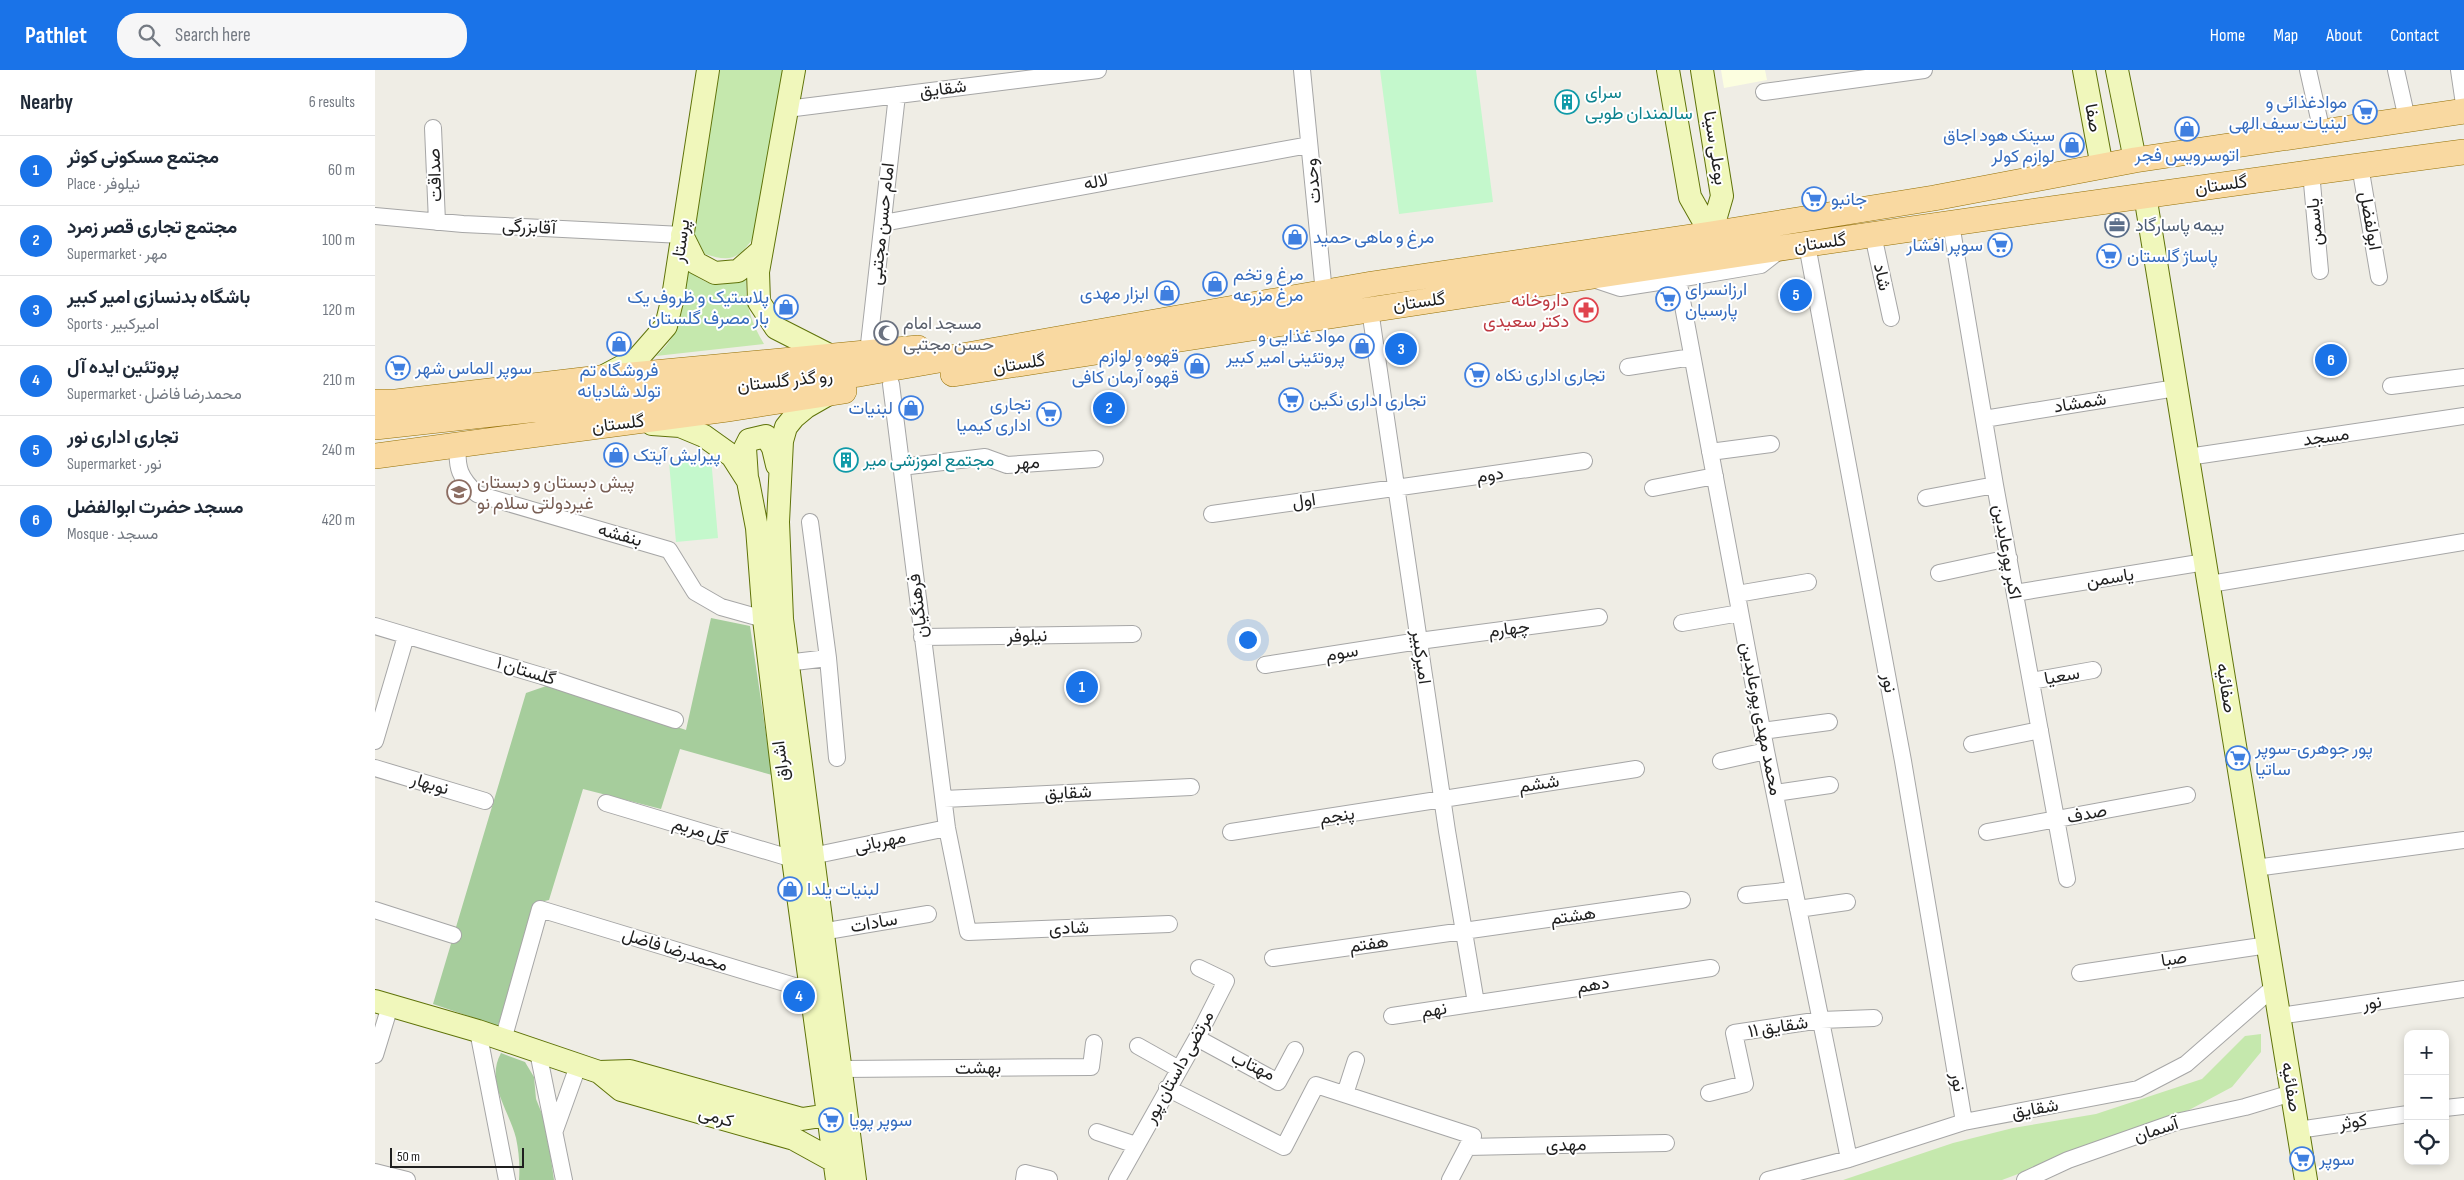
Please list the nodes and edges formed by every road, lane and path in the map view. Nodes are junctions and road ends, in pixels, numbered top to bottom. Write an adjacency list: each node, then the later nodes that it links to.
1 (709, 70): 36 (main road, پرستار)
2 (794, 70): 17 (main road)
3 (1098, 70): 15 (street, شقایق)
4 (1302, 70): 24 (street, وحدت)
5 (1668, 70): 35 (main road, بوعلی سینا)
6 (1702, 70): 35 (main road, بوعلی سینا)
7 (1924, 70): 13 (street)
8 (2085, 70): 22 (main road, صفا)
9 (2117, 70): 19 (main road, صفا)
10 (2308, 70): 23 (street)
11 (2396, 70): 20 (street)
12 (2459, 70): 16 (street)
13 (1895, 72): 14 (street)
14 (1764, 92)
15 (897, 95): 17 (street, شقایق); 33 (street, امام حسن مجتبی)
16 (2464, 104)
17 (787, 109): 40 (main road)
18 (2464, 110): 20 (main road, گلستان)
19 (2126, 119): 22 (main road); 26 (main road, صفا)
20 (2407, 119): 23 (main road, گلستان)
21 (433, 128): 32 (street, صداقت)
22 (2095, 128): 28 (main road, صفا)
23 (2322, 132): 26 (main road, گلستان)
24 (1309, 145): 33 (street, لاله); 46 (street, وحدت)
25 (2464, 152): 27 (main road, گلستان)
26 (2135, 160): 28 (main road, گلستان)
27 (2360, 166): 29 (main road, گلستان); 43 (street, ابولفضل)
28 (2102, 167): 35 (main road, گلستان)
29 (2311, 172): 30 (main road, گلستان); 42 (street, یاسمن)
30 (2145, 195): 34 (main road, گلستان); 58 (main road, صفائیه)
31 (375, 216): 32 (street, آقابزرگی)
32 (437, 222): 36 (street, آقابزرگی)
33 (883, 223): 50 (street, امام حسن مجتبی)
34 (1951, 224): 37 (main road, گلستان); 62 (street, اکبر پورعابدین)
35 (1711, 234): 41 (main road); 46 (main road, گلستان)
36 (682, 235): 40 (main road); 55 (main road, پرستار)
37 (1873, 236): 38 (main road, گلستان); 48 (street, شاد)
38 (1807, 245): 39 (main road, گلستان); 178 (street, نور)
39 (1782, 249): 41 (main road, گلستان); 45 (street)
40 (762, 250): 51 (main road)
41 (1715, 259): 44 (main road, گلستان)
42 (2320, 271)
43 (2379, 277)
44 (1588, 278): 45 (street); 47 (main road, گلستان)
45 (1678, 279): 52 (street, محمد مهدی پورعابدین)
46 (1324, 293): 49 (main road, گلستان)
47 (1370, 310): 56 (main road, گلستان); 78 (street, امیرکبیر)
48 (1891, 318)
49 (1095, 332): 50 (main road); 64 (main road, رو گذر گلستان)
50 (868, 353): 51 (main road)
51 (831, 356): 55 (main road)
52 (1693, 357): 53 (street); 67 (street, محمد مهدی پورعابدین)
53 (1628, 367)
54 (2464, 377): 57 (street)
55 (600, 378): 60 (main road)
56 (891, 384): 59 (main road, گلستان); 72 (street, فرهنگیان)
57 (2391, 386)
58 (2177, 388): 62 (street, شمشاد); 69 (main road, صفائیه)
59 (830, 393): 63 (main road, گلستان); 73 (main road, اشراق)
60 (375, 402)
61 (2464, 416): 69 (street, مسجد)
62 (1984, 419): 76 (street, اکبر پورعابدین)
63 (629, 422): 66 (main road, گلستان); 75 (main road, اشراق)
64 (375, 427)
65 (1771, 444): 67 (street)
66 (458, 445): 68 (main road, گلستان); 92 (street, بنفشه)
67 (1710, 452): 74 (street, محمد مهدی پورعابدین)
68 (375, 456)
69 (2188, 457): 84 (main road, صفائیه)
70 (1095, 459): 72 (street, مهر)
71 (1584, 461): 78 (street, دوم)
72 (901, 467): 97 (street, فرهنگیان)
73 (779, 476): 75 (main road); 100 (main road, اشراق)
74 (1715, 476): 77 (street); 89 (street, محمد مهدی پورعابدین)
75 (747, 481): 92 (main road, اشراق)
76 (1995, 485): 79 (street); 83 (street, اکبر پورعابدین)
77 (1653, 488)
78 (1396, 489): 80 (street, اول); 98 (street, امیرکبیر)
79 (1926, 498)
80 (1212, 514)
81 (810, 522): 99 (street)
82 (2464, 542): 87 (street)
83 (2009, 558): 85 (street); 88 (street, اکبر پورعابدین)
84 (2205, 562): 87 (main road, صفائیه); 88 (street, یاسمن)
85 (1939, 573)
86 (1808, 582): 89 (street)
87 (2210, 584): 129 (main road, صفائیه)
88 (2015, 593): 103 (street, اکبر پورعابدین)
89 (1737, 594): 90 (street, محمد مهدی پورعابدین)
90 (1740, 613): 93 (street); 107 (street, محمد مهدی پورعابدین)
91 (1599, 617): 98 (street, چهارم)
92 (764, 618): 128 (main road, اشراق)
93 (1682, 623)
94 (375, 626): 96 (street, گلستان ۱)
95 (1133, 634): 97 (street, نیلوفر)
96 (406, 636): 104 (street, گلستان ۱); 108 (street)
97 (922, 637): 119 (street, فرهنگیان)
98 (1419, 640): 101 (street, سوم); 120 (street, امیرکبیر)
99 (828, 658): 100 (street); 111 (street)
100 (786, 663): 128 (main road, اشراق)
101 (1265, 665)
102 (2093, 670): 103 (street, سعیا)
103 (2031, 681): 106 (street, اکبر پورعابدین)
104 (675, 720)
105 (1829, 722): 107 (street)
106 (2040, 730): 109 (street); 123 (street, اکبر پورعابدین)
107 (1762, 731): 110 (street, محمد مهدی پورعابدین)
108 (375, 741)
109 (1972, 744)
110 (1766, 751): 112 (street); 117 (street, محمد مهدی پورعابدین)
111 (837, 758)
112 (1721, 761)
113 (375, 768): 121 (street, نوبهار)
114 (1636, 769): 120 (street, ششم)
115 (1830, 785): 117 (street)
116 (1191, 787): 119 (street, شقایق)
117 (1775, 792): 131 (street, محمد مهدی پورعابدین)
118 (2187, 795): 123 (street, صدف)
119 (944, 799): 124 (street, فرهنگیان)
120 (1443, 799): 125 (street, پنجم); 139 (street, امیرکبیر)
121 (485, 801)
122 (606, 803): 128 (street, گل مریم)
123 (2056, 820): 126 (street, صدف); 130 (street, اکبر پورعابدین)
124 (947, 828): 128 (street, مهربانی); 141 (street, فرهنگیان)
125 (1231, 832)
126 (1987, 832)
127 (2464, 840): 129 (street)
128 (803, 858): 140 (main road, اشراق); 150 (main road, اشراق)
129 (2255, 868): 143 (main road, صفائیه)
130 (2067, 879)
131 (1794, 890): 132 (street); 135 (street, محمد مهدی پورعابدین)
132 (1746, 895)
133 (1682, 900): 139 (street, هشتم)
134 (1847, 902): 135 (street)
135 (1798, 909): 156 (street, محمد مهدی پورعابدین)
136 (375, 910): 142 (street)
137 (928, 914): 140 (street, سادات)
138 (1169, 924): 141 (street, شادی)
139 (1464, 931): 144 (street, هفتم); 151 (street, امیرکبیر)
140 (821, 932): 167 (main road, اشراق)
141 (968, 932)
142 (453, 936)
143 (2268, 945): 147 (street, صبا); 148 (main road, صفائیه)
144 (1273, 958)
145 (1199, 968): 158 (street, مرتضی داستان پور)
146 (1711, 968): 151 (street, دهم)
147 (2080, 973)
148 (2274, 987): 154 (main road, صفائیه); 178 (street, شقایق)
149 (2464, 989): 154 (street, نور)
150 (811, 991): 159 (street, محمدرضا فاضل); 176 (main road, اشراق)
151 (1476, 1003): 153 (street, نهم)
152 (382, 1004): 157 (main road, کرمی); 164 (street)
153 (1392, 1016)
154 (2279, 1016): 172 (main road, صفائیه)
155 (1874, 1018): 156 (street)
156 (1821, 1020): 171 (street, شقایق ۱۱); 185 (street, محمد مهدی پورعابدین)
157 (478, 1031): 159 (main road, کرمی); 190 (street)
158 (1197, 1038): 162 (street, مهتاب); 168 (street, مرتضی داستان پور)
159 (503, 1040): 163 (main road, کرمی)
160 (1094, 1043): 167 (street, بهشت)
161 (1138, 1046): 168 (street)
162 (1295, 1050)
163 (539, 1052): 166 (main road, کرمی); 179 (street)
164 (375, 1055)
165 (1356, 1060): 173 (street)
166 (578, 1066): 169 (main road, کرمی); 179 (street)
167 (842, 1069): 192 (main road, اشراق)
168 (1179, 1069): 170 (street, مرتضی داستان پور)
169 (599, 1072): 176 (main road, کرمی); 186 (main road, کرمی)
170 (1167, 1088): 173 (street); 183 (street, مرتضی داستان پور)
171 (1709, 1093)
172 (2292, 1093): 180 (main road, صفائیه); 197 (street, آسمان)
173 (1345, 1094): 184 (street)
174 (2464, 1106): 175 (street)
175 (2449, 1108)
176 (828, 1115): 186 (main road, اشراق)
177 (2404, 1115): 180 (street, کوثر)
178 (1964, 1122): 185 (street, شقایق)
179 (555, 1130): 191 (street)
180 (2298, 1130): 198 (main road, صفائیه)
181 (1097, 1132): 183 (street)
182 (1666, 1143): 184 (street, مهدی)
183 (1136, 1145): 194 (street, مرتضی داستان پور)
184 (1467, 1147): 195 (street)
185 (1849, 1159): 196 (street, شقایق)
186 (835, 1170)
187 (375, 1172): 189 (street)
188 (1049, 1179): 193 (street)
189 (407, 1180)
190 (507, 1180)
191 (564, 1180)
192 (855, 1180)
193 (1024, 1180)
194 (1117, 1180)
195 (1450, 1180)
196 (1768, 1180)
197 (2025, 1180)
198 (2306, 1180)

